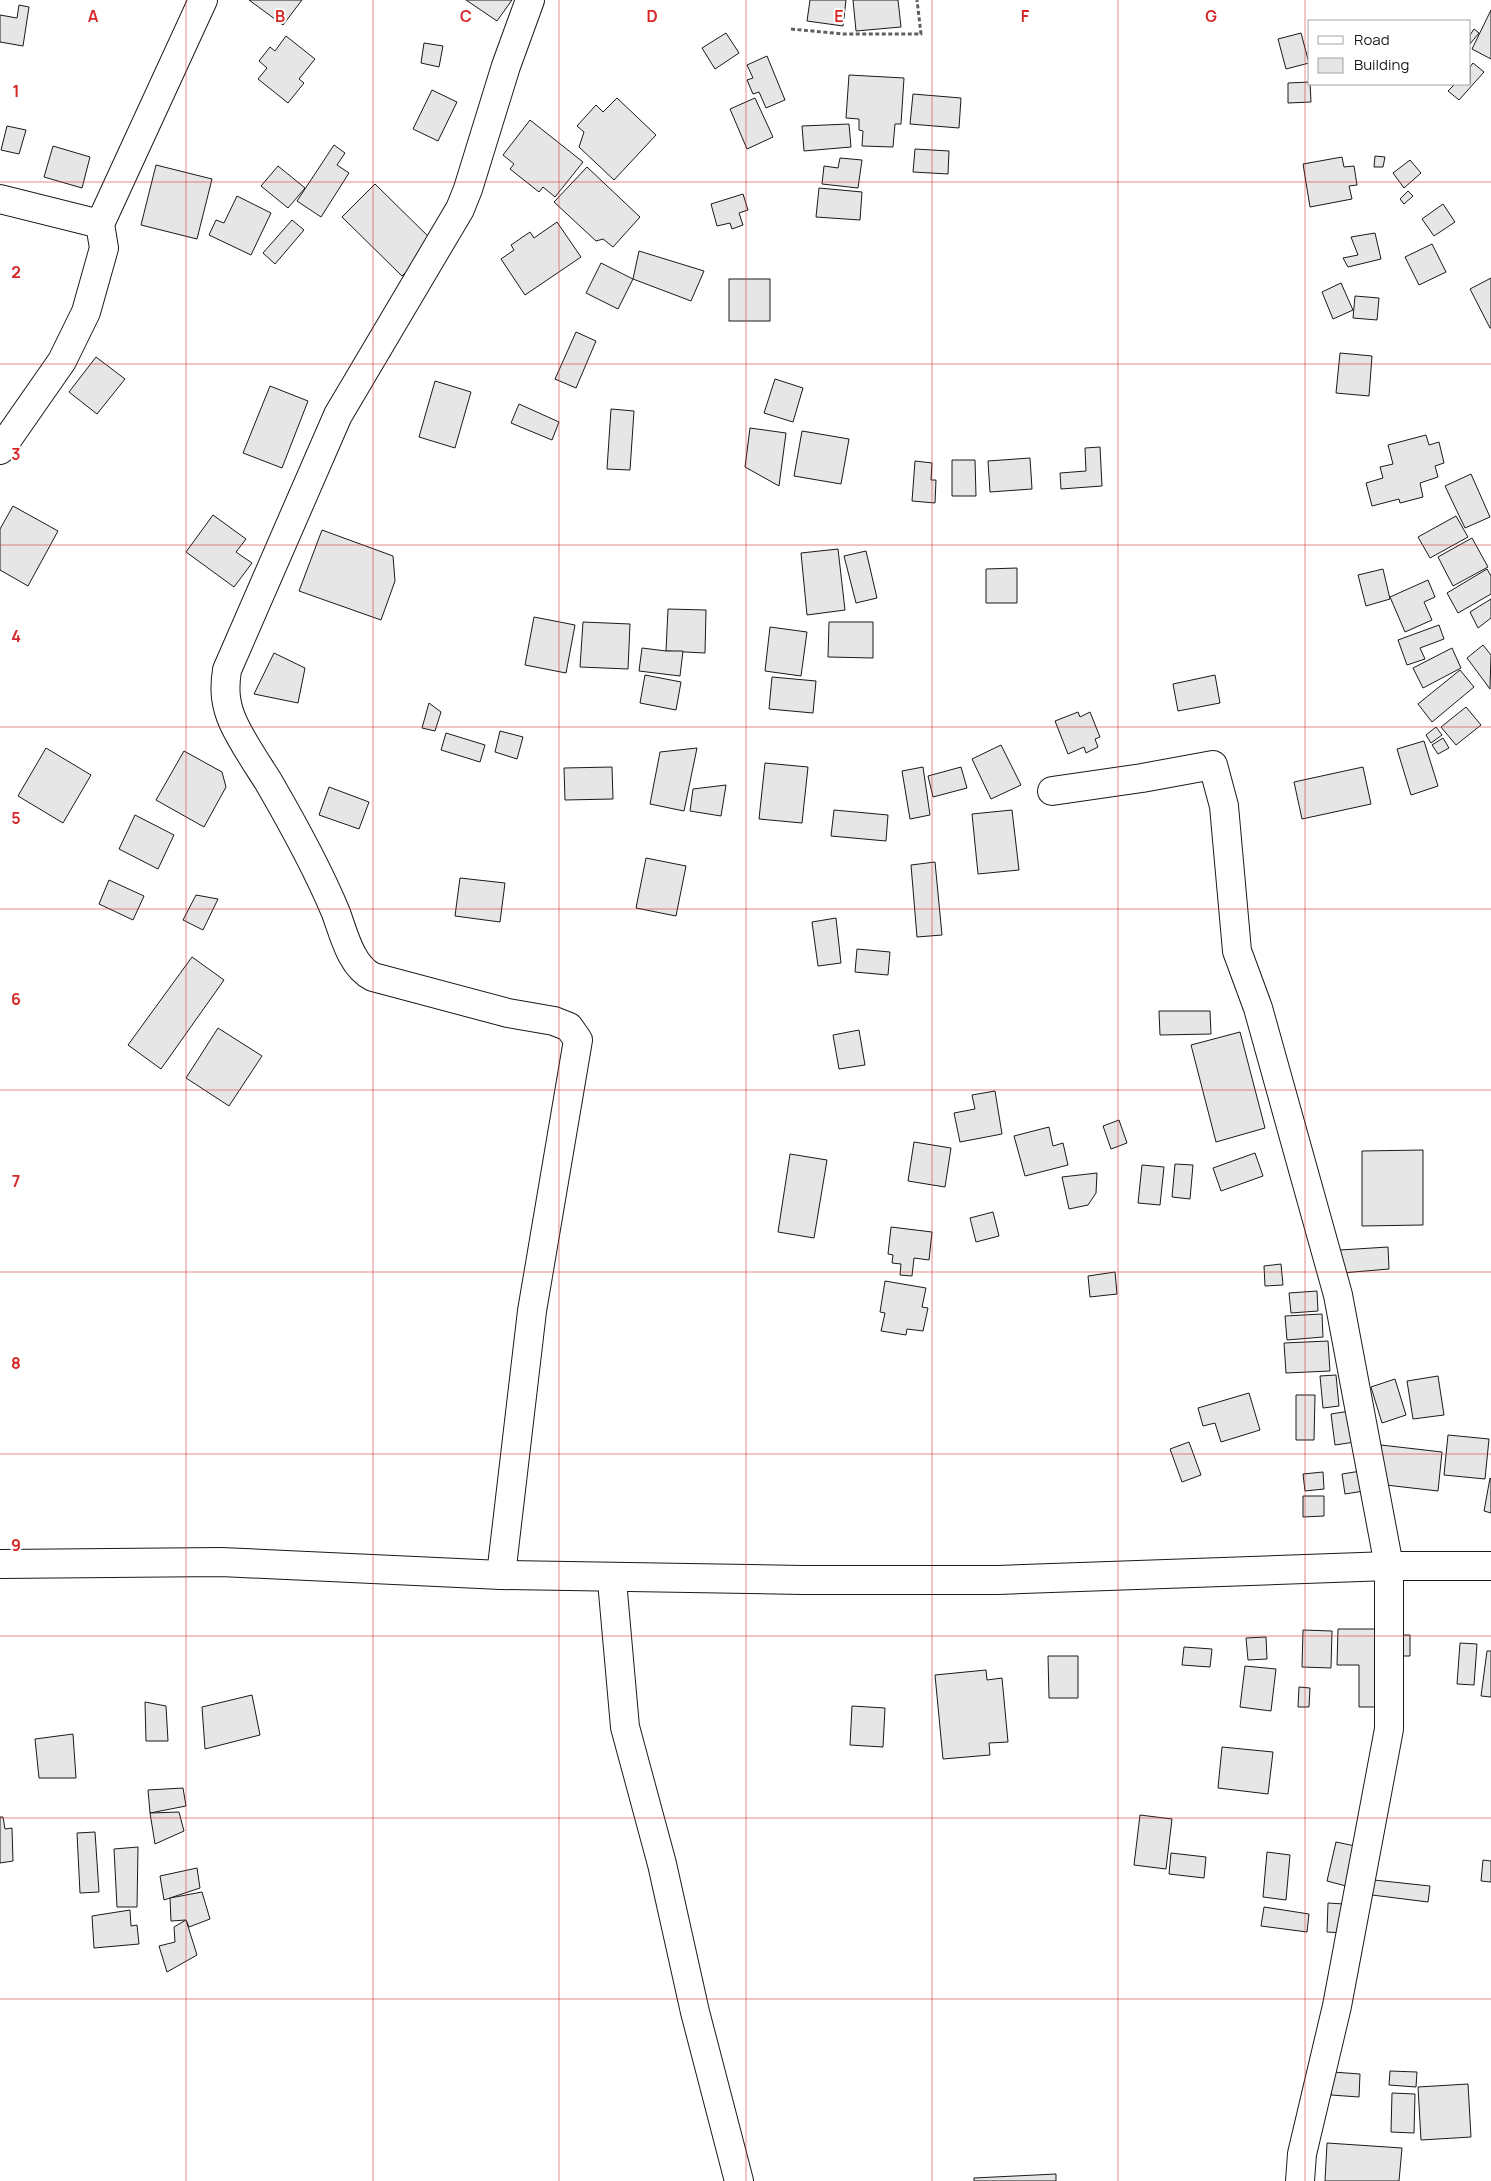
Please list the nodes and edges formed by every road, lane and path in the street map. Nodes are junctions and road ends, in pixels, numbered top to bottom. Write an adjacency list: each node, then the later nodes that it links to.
1 (203, 0): 6 (street)
2 (530, 0): 12 (street)
3 (917, 0): 4 (path)
4 (791, 29)
5 (0, 199): 6 (street)
6 (100, 224): 7 (street)
7 (0, 450)
8 (1052, 791): 10 (street)
9 (0, 1564): 12 (street)
10 (1389, 1566): 11 (street); 12 (street); 15 (street)
11 (1491, 1566)
12 (501, 1575)
13 (613, 1592): 14 (street)
14 (739, 2181)
15 (1300, 2181)

